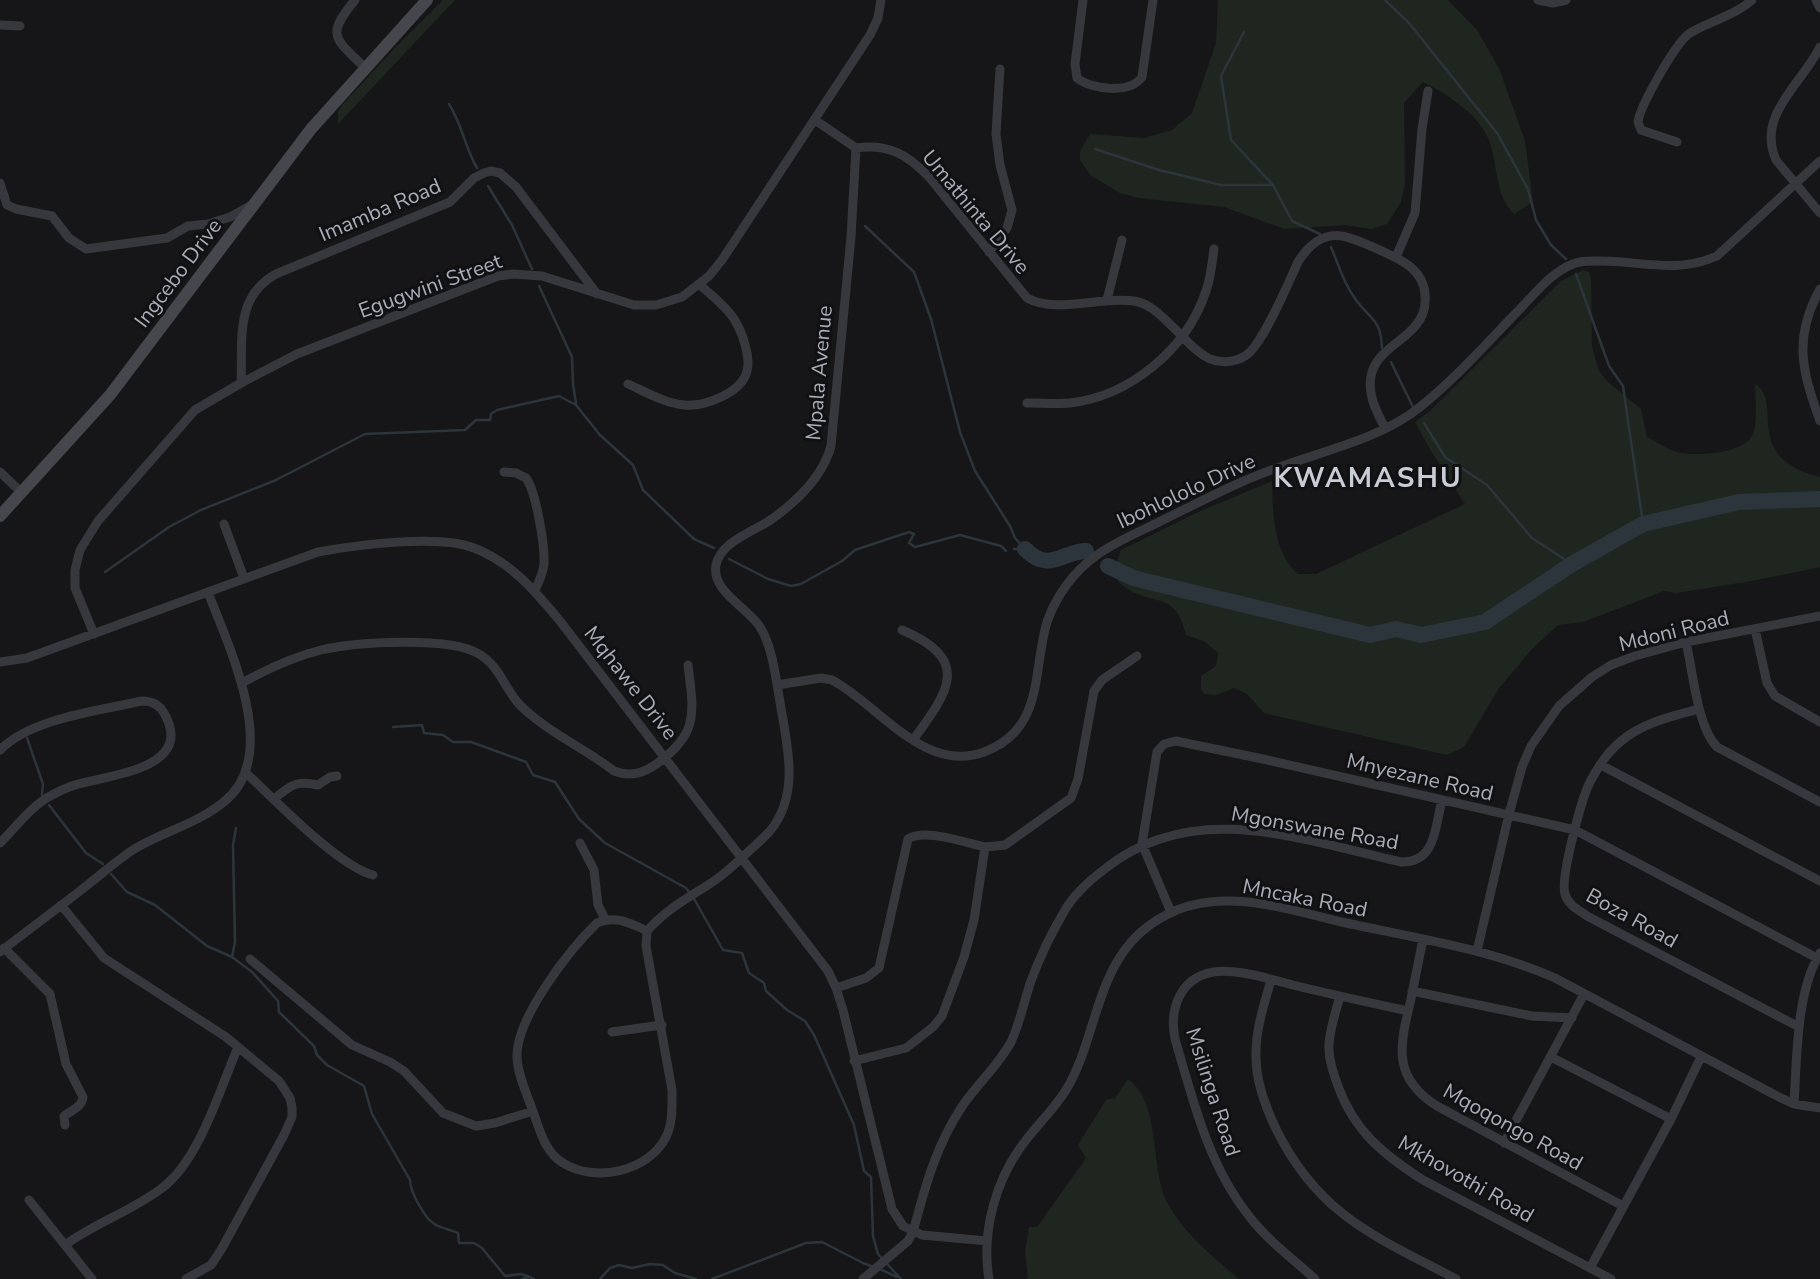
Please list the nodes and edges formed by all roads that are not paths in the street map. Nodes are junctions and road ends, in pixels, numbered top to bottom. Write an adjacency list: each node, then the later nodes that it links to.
1 (355, 0): 16 (street)
2 (427, 0): 15 (main road, Ingcebo Drive)
3 (435, 0): 15 (main road, Ingcebo Drive)
4 (881, 0): 19 (street, Egugwini Street)
5 (1083, 0): 6 (street)
6 (1153, 0)
7 (1538, 0): 8 (street)
8 (1566, 0)
9 (1752, 0): 20 (street)
10 (1816, 0): 11 (street)
11 (1820, 8)
12 (0, 25): 13 (street)
13 (20, 26)
14 (1820, 47): 24 (street)
15 (383, 49): 16 (main road, Ingcebo Drive)
16 (365, 68): 25 (main road, Ingcebo Drive)
17 (1000, 69): 29 (street)
18 (1428, 91): 30 (street)
19 (815, 120): 21 (street); 31 (street, Egugwini Street)
20 (1677, 142)
21 (856, 148): 29 (street, Umathinta Drive); 58 (street, Mpala Avenue)
22 (1820, 161): 24 (street, Ibohlololo Drive)
23 (0, 183): 25 (street)
24 (1795, 184): 26 (street); 40 (street, Ibohlololo Drive)
25 (254, 203): 43 (main road, Ingcebo Drive)
26 (1820, 213)
27 (1122, 240): 34 (street)
28 (1214, 249): 35 (street)
29 (989, 252): 34 (street, Umathinta Drive)
30 (1396, 257): 35 (street, Umathinta Drive); 40 (street, Umathinta Drive)
31 (699, 284): 33 (street, Egugwini Street); 37 (street)
32 (1820, 289): 39 (street)
33 (597, 294): 36 (street, Egugwini Street); 36 (street, Imamba Road)
34 (1107, 300): 35 (street, Umathinta Drive)
35 (1182, 337): 38 (street)
36 (241, 383): 52 (street, Egugwini Street)
37 (628, 384)
38 (1027, 403)
39 (1820, 421)
40 (1384, 428): 61 (street, Ibohlololo Drive)
41 (0, 472): 43 (street)
42 (504, 472): 47 (street)
43 (21, 492): 44 (main road, Ingcebo Drive)
44 (0, 516)
45 (224, 524): 46 (street)
46 (244, 578): 47 (street, Mqhawe Drive); 48 (street, Mqhawe Drive)
47 (535, 590): 63 (street, Mqhawe Drive)
48 (208, 592): 52 (street, Mqhawe Drive); 57 (street)
49 (1820, 616): 50 (street, Mdoni Road)
50 (1755, 629): 53 (street, Mdoni Road); 60 (street)
51 (902, 630): 61 (street)
52 (94, 634): 55 (street, Mqhawe Drive)
53 (1686, 642): 59 (street); 70 (street, Mdoni Road)
54 (1137, 656): 75 (street)
55 (0, 662)
56 (688, 665): 63 (street)
57 (242, 683): 63 (street); 65 (street)
58 (777, 685): 61 (street, Ibohlololo Drive); 76 (street, Mpala Avenue)
59 (1699, 709): 64 (street, Boza Road); 69 (street)
60 (1820, 722)
61 (913, 740)
62 (0, 750): 72 (street)
63 (666, 757): 76 (street, Mqhawe Drive)
64 (1601, 765): 71 (street, Boza Road); 78 (street)
65 (246, 773): 67 (street); 79 (street)
66 (337, 776): 67 (street)
67 (274, 799): 77 (street)
68 (1442, 800): 70 (street, Mnyezane Road); 74 (street, Mgonswane Road); 74 (street, Mnyezane Road)
69 (1820, 802)
70 (1508, 814): 71 (street, Mnyezane Road); 85 (street, Mdoni Road)
71 (1575, 830): 86 (street, Mnyezane Road); 96 (street, Boza Road)
72 (0, 843)
73 (580, 843): 81 (street)
74 (1142, 844): 80 (street); 110 (street, Mgonswane Road)
75 (985, 847): 89 (street); 101 (street)
76 (742, 858): 82 (street, Mpala Avenue); 89 (street, Mqhawe Drive)
77 (373, 875)
78 (1820, 881)
79 (61, 905): 84 (street); 98 (street)
80 (1171, 912): 83 (street, Mncaka Road); 111 (street, Mncaka Road)
81 (605, 919): 82 (street); 104 (street)
82 (647, 931): 95 (street)
83 (1423, 939): 85 (street, Mncaka Road); 90 (street, Mqoqongo Road)
84 (2, 950): 106 (street)
85 (1477, 951): 91 (street, Mncaka Road)
86 (1818, 955): 96 (street)
87 (250, 959): 104 (street)
88 (1271, 980): 92 (street, Msilinga Road); 118 (street, Msilinga Road); 119 (street)
89 (836, 988): 101 (street, Mqhawe Drive)
90 (1412, 991): 93 (street, Mqoqongo Road); 94 (street)
91 (1584, 994): 94 (street); 100 (street, Mncaka Road)
92 (1340, 996): 93 (street, Msilinga Road); 113 (street, Mkhovothi Road)
93 (1408, 1011): 107 (street, Mqoqongo Road)
94 (1572, 1018): 99 (street)
95 (662, 1025): 97 (street); 104 (street)
96 (1799, 1027): 102 (street)
97 (612, 1032)
98 (238, 1047): 112 (street); 115 (street)
99 (1551, 1057): 105 (street); 107 (street)
100 (1701, 1057): 102 (street, Mncaka Road); 105 (street)
101 (855, 1061): 110 (street, Mqhawe Drive)
102 (1794, 1104): 103 (street, Mncaka Road)
103 (1820, 1108)
104 (533, 1111)
105 (1671, 1119): 109 (street)
106 (65, 1125)
107 (1504, 1143): 109 (street, Mqoqongo Road)
108 (29, 1200): 112 (street)
109 (1623, 1206): 113 (street)
110 (912, 1232): 111 (street); 116 (street)
111 (987, 1241): 117 (street, Mncaka Road)
112 (65, 1245): 114 (street)
113 (1590, 1268): 120 (street, Mkhovothi Road)
114 (92, 1279)
115 (186, 1279)
116 (863, 1279)
117 (989, 1279)
118 (1315, 1279)
119 (1456, 1279)
120 (1611, 1279)

